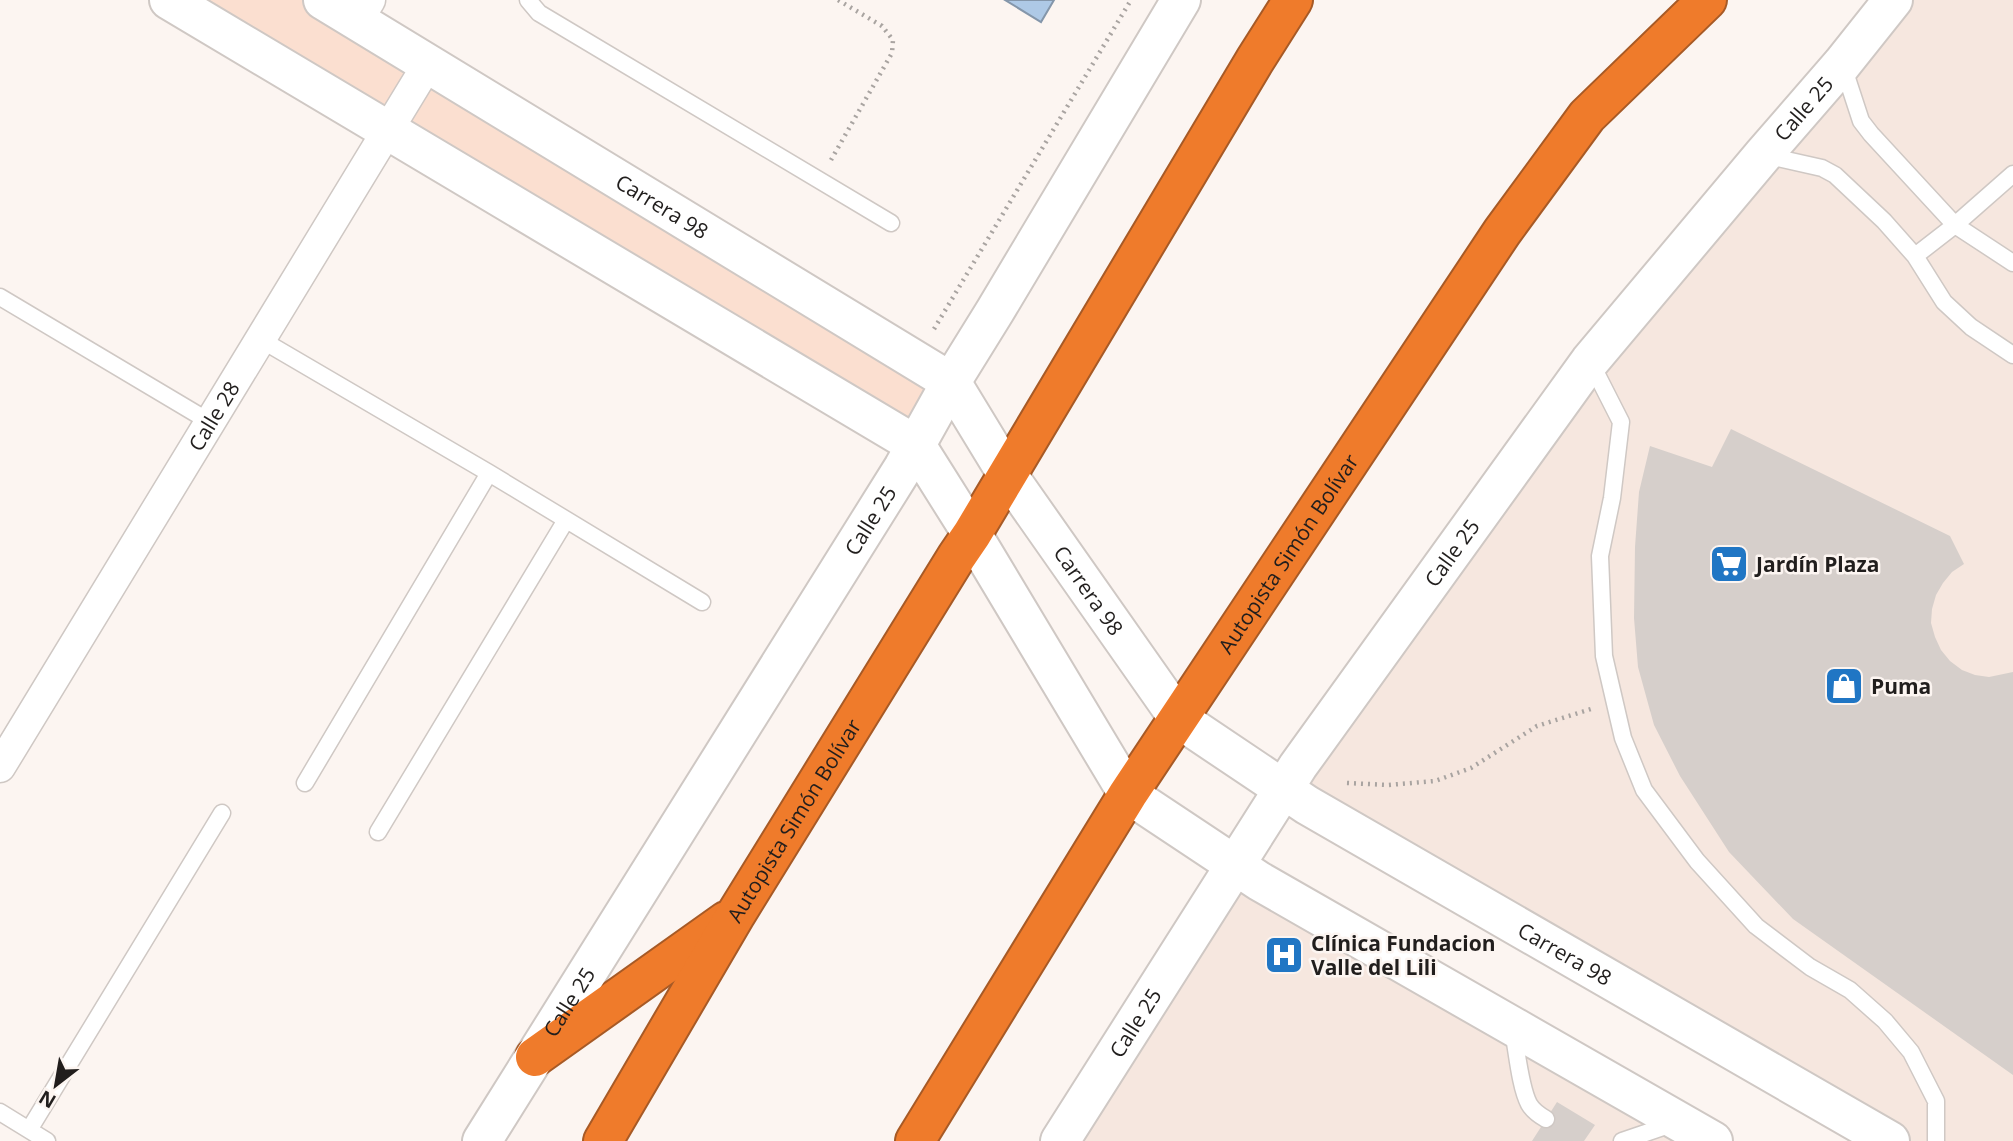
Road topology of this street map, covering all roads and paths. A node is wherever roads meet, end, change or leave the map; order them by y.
1 (169, 0) edge
2 (323, 0) edge
3 (528, 0) edge
4 (838, 0) edge
5 (1131, 0) edge
6 (1181, 0) edge
7 (1293, 0) edge
8 (1707, 0) edge
9 (1893, 0) edge
10 (364, 10) edge
11 (428, 64) junction
12 (1842, 64) junction
13 (388, 131) junction
14 (1763, 155) junction
15 (2013, 174) edge
16 (820, 180) junction
17 (891, 223) dead end
18 (1955, 225) junction
19 (1915, 256) junction
20 (2013, 262) edge
21 (0, 297) edge
22 (932, 332) dead end
23 (260, 339) junction
24 (2013, 355) edge
25 (1590, 361) junction
26 (951, 382) junction
27 (210, 422) junction
28 (916, 445) junction
29 (489, 473) junction
30 (1007, 474) junction
31 (566, 520) junction
32 (972, 534) junction
33 (702, 602) dead end
34 (1614, 704) junction
35 (1179, 719) junction
36 (0, 768) edge
37 (305, 782) dead end
38 (1335, 783) dead end
39 (1284, 790) junction
40 (1128, 794) junction
41 (222, 813) dead end
42 (378, 832) dead end
43 (1235, 867) junction
44 (736, 914) junction
45 (1512, 1025) junction
46 (535, 1056) junction
47 (0, 1112) edge
48 (1546, 1119) dead end
49 (1679, 1122) junction
50 (29, 1130) junction
51 (47, 1141) edge
52 (482, 1141) edge
53 (603, 1141) edge
54 (915, 1141) edge
55 (1060, 1141) edge
56 (1622, 1141) edge
57 (1713, 1141) edge
58 (1890, 1141) edge
59 (1936, 1141) edge

1 - 13 street
2 - 10 street, Carrera 98
3 - 16 lane
4 - 16 path
5 - 22 path
6 - 26 street, Calle 25
7 - 30 highway, Autopista Simón Bolívar
8 - 35 highway, Autopista Simón Bolívar
9 - 12 street, Calle 25
10 - 11 street, Carrera 98
11 - 13 street, Calle 28
11 - 26 street, Carrera 98
12 - 14 street, Calle 25
12 - 18 lane
13 - 23 street, Calle 28
13 - 28 street
14 - 19 lane
14 - 25 street, Calle 25
15 - 18 lane
16 - 17 lane
18 - 19 lane
18 - 20 lane
19 - 24 lane
21 - 27 lane
23 - 27 street, Calle 28
23 - 29 lane
25 - 34 lane
25 - 39 street, Calle 25
26 - 28 street, Calle 25
26 - 30 street, Carrera 98
27 - 36 street, Calle 28
28 - 32 street
28 - 46 street, Calle 25
29 - 31 lane
29 - 37 lane
30 - 32 highway, Autopista Simón Bolívar
30 - 35 street, Carrera 98
31 - 33 lane
31 - 42 lane
32 - 40 street
32 - 44 highway, Autopista Simón Bolívar
34 - 38 path
34 - 59 lane
35 - 39 street, Carrera 98
35 - 40 highway, Autopista Simón Bolívar
39 - 43 street, Calle 25
39 - 58 street, Carrera 98
40 - 43 street
40 - 54 highway, Autopista Simón Bolívar
41 - 50 lane
43 - 45 street
43 - 55 street, Calle 25
44 - 46 highway
44 - 53 highway, Autopista Simón Bolívar
45 - 48 lane
45 - 49 street
46 - 52 street, Calle 25
47 - 50 lane
49 - 56 lane
49 - 57 street
50 - 51 lane

